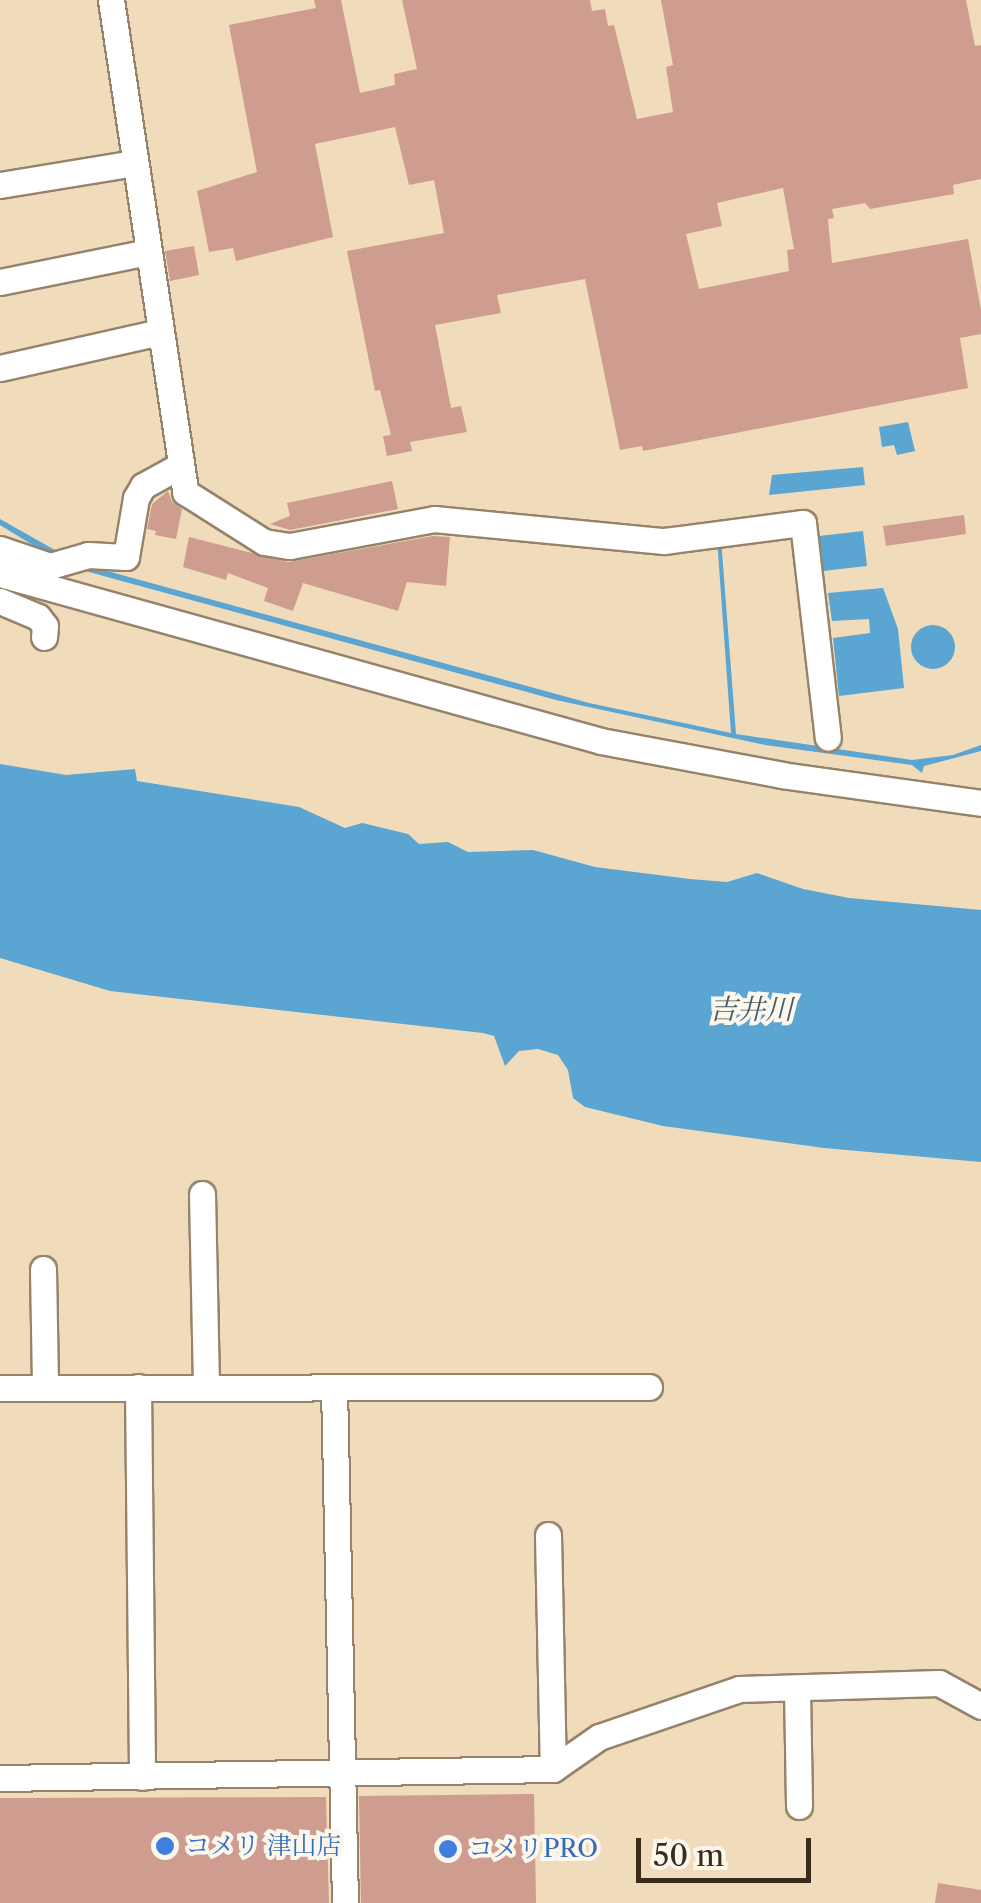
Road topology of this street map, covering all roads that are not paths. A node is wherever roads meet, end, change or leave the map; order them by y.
1 (111, 0) edge
2 (135, 163) junction
3 (0, 185) edge
4 (148, 252) junction
5 (0, 282) edge
6 (160, 332) junction
7 (0, 368) edge
8 (181, 465) junction
9 (0, 549) edge
10 (0, 574) edge
11 (0, 601) edge
12 (44, 636) dead end
13 (828, 738) dead end
14 (981, 803) edge
15 (202, 1194) dead end
16 (43, 1268) dead end
17 (649, 1386) dead end
18 (138, 1387) junction
19 (206, 1387) junction
20 (334, 1387) junction
21 (0, 1388) edge
22 (45, 1388) junction
23 (548, 1536) dead end
24 (797, 1689) junction
25 (981, 1706) edge
26 (554, 1770) junction
27 (343, 1775) junction
28 (142, 1777) junction
29 (0, 1778) edge
30 (799, 1806) dead end
31 (344, 1903) edge

1 - 2 street
2 - 3 street
2 - 4 street
4 - 5 street
4 - 6 street
6 - 7 street
6 - 8 street
8 - 9 street
8 - 13 street
10 - 14 street
11 - 12 street
15 - 19 street
16 - 22 street
17 - 20 street
18 - 19 street
18 - 22 street
18 - 28 street
19 - 20 street
20 - 27 street
21 - 22 street
23 - 26 street
24 - 25 street
24 - 26 street
24 - 30 street
26 - 27 street
27 - 28 street
27 - 31 street
28 - 29 street

